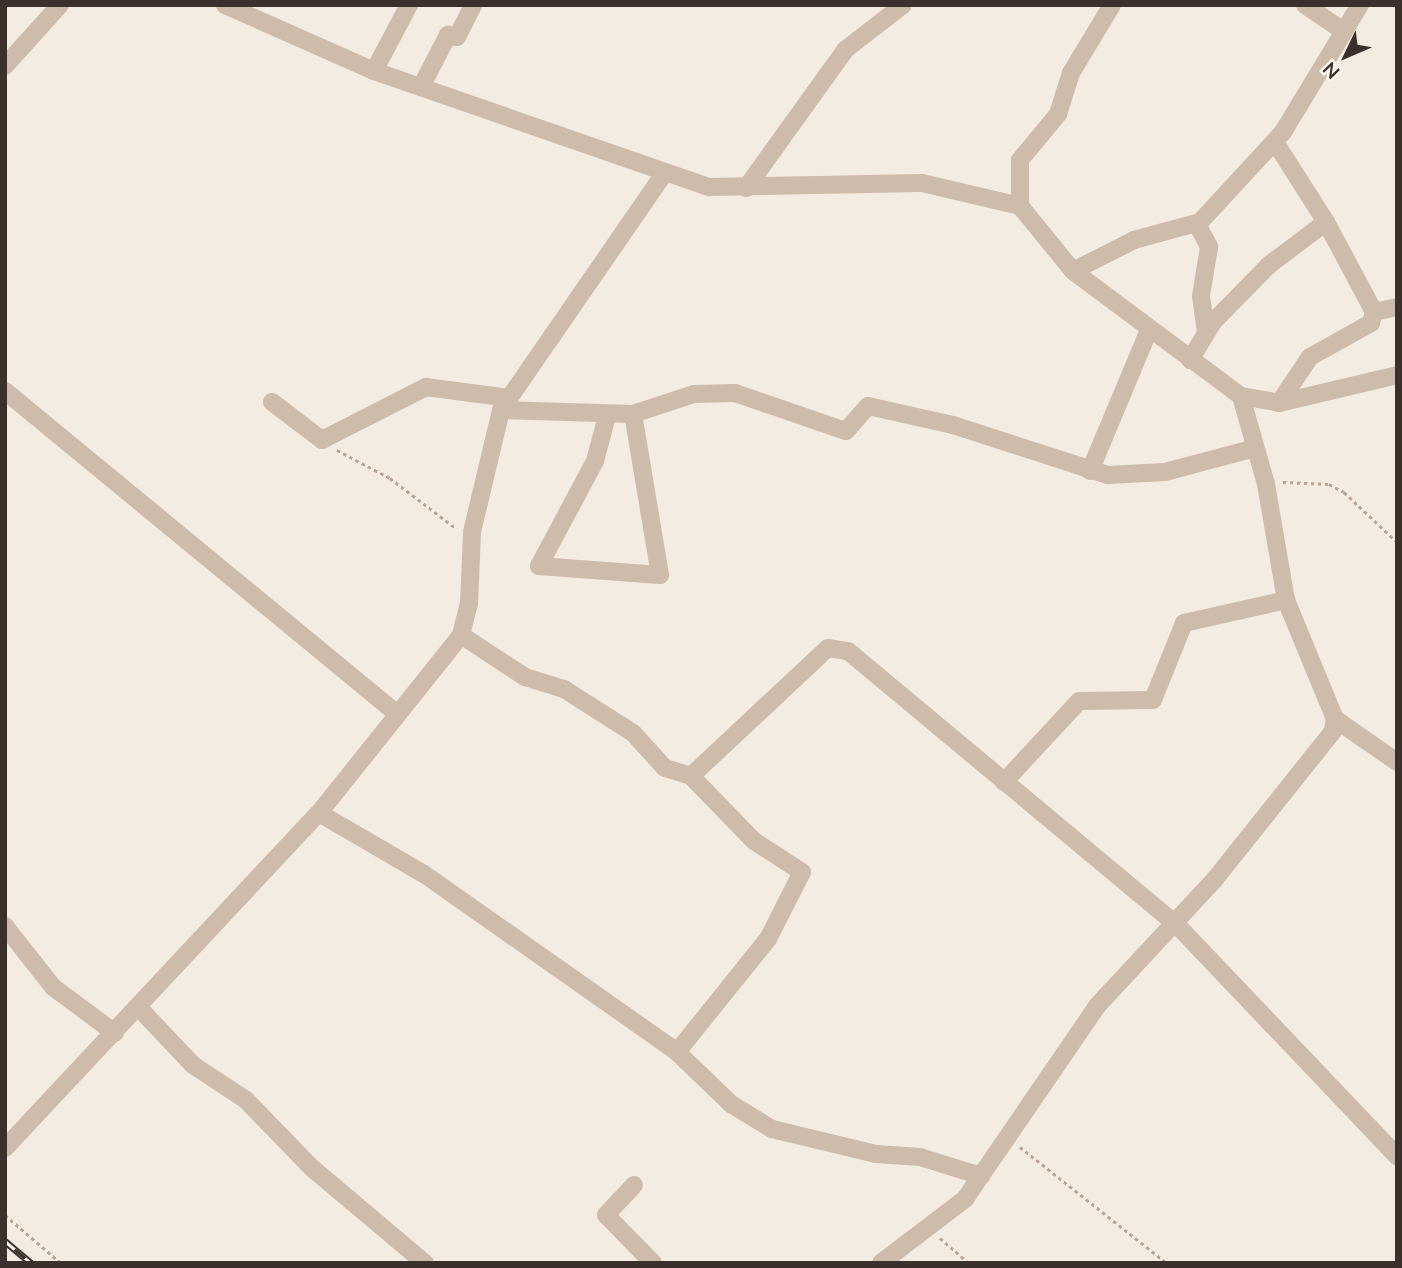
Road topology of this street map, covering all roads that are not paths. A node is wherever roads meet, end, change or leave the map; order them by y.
1 (60, 5) edge
2 (225, 5) edge
3 (409, 5) edge
4 (473, 5) edge
5 (1112, 5) edge
6 (1305, 5) edge
7 (1360, 5) edge
8 (893, 7) edge
9 (1342, 30) junction
10 (5, 65) edge
11 (374, 71) junction
12 (421, 87) junction
13 (1275, 142) junction
14 (663, 175) junction
15 (746, 188) junction
16 (1020, 206) junction
17 (1326, 222) junction
18 (1197, 224) junction
19 (1073, 271) junction
20 (1397, 307) edge
21 (1374, 312) junction
22 (1149, 330) junction
23 (1206, 331) junction
24 (1190, 360) junction
25 (1397, 375) edge
26 (5, 391) edge
27 (1241, 396) junction
28 (272, 402) dead end
29 (1279, 403) junction
30 (505, 404) junction
31 (633, 414) junction
32 (607, 416) junction
33 (1255, 448) junction
34 (1090, 471) junction
35 (1286, 600) junction
36 (461, 635) junction
37 (396, 712) junction
38 (1335, 719) junction
39 (1397, 762) edge
40 (691, 776) junction
41 (1004, 782) junction
42 (318, 813) junction
43 (1174, 923) junction
44 (5, 926) edge
45 (138, 1007) junction
46 (115, 1033) junction
47 (677, 1052) junction
48 (1393, 1145) edge
49 (5, 1148) edge
50 (981, 1176) junction
51 (634, 1185) dead end
52 (633, 1256) edge
53 (425, 1263) edge
54 (653, 1263) edge
55 (881, 1263) edge

1 - 10 street
2 - 11 street
3 - 11 street
4 - 12 street
5 - 16 street
6 - 9 street
7 - 9 street
8 - 15 street
9 - 13 street
11 - 12 street
12 - 14 street
13 - 17 street
13 - 18 street
14 - 15 street
14 - 30 street
15 - 16 street
16 - 19 street
17 - 21 street
17 - 23 street
18 - 19 street
18 - 23 street
19 - 22 street
20 - 21 street
21 - 29 street
22 - 24 street
22 - 34 street
23 - 24 street
24 - 27 street
25 - 29 street
26 - 37 street
27 - 29 street
27 - 33 street
28 - 30 street
30 - 32 street
30 - 36 street
31 - 32 street
31 - 32 street
31 - 34 street
33 - 34 street
33 - 35 street
35 - 38 street
35 - 41 street
36 - 37 street
36 - 40 street
37 - 42 street
38 - 39 street
38 - 43 street
40 - 41 street
40 - 47 street
41 - 43 street
42 - 45 street
42 - 47 street
43 - 48 street
43 - 50 street
44 - 46 street
45 - 46 street
45 - 53 street
46 - 49 street
47 - 50 street
50 - 55 street
51 - 52 street
52 - 54 street

